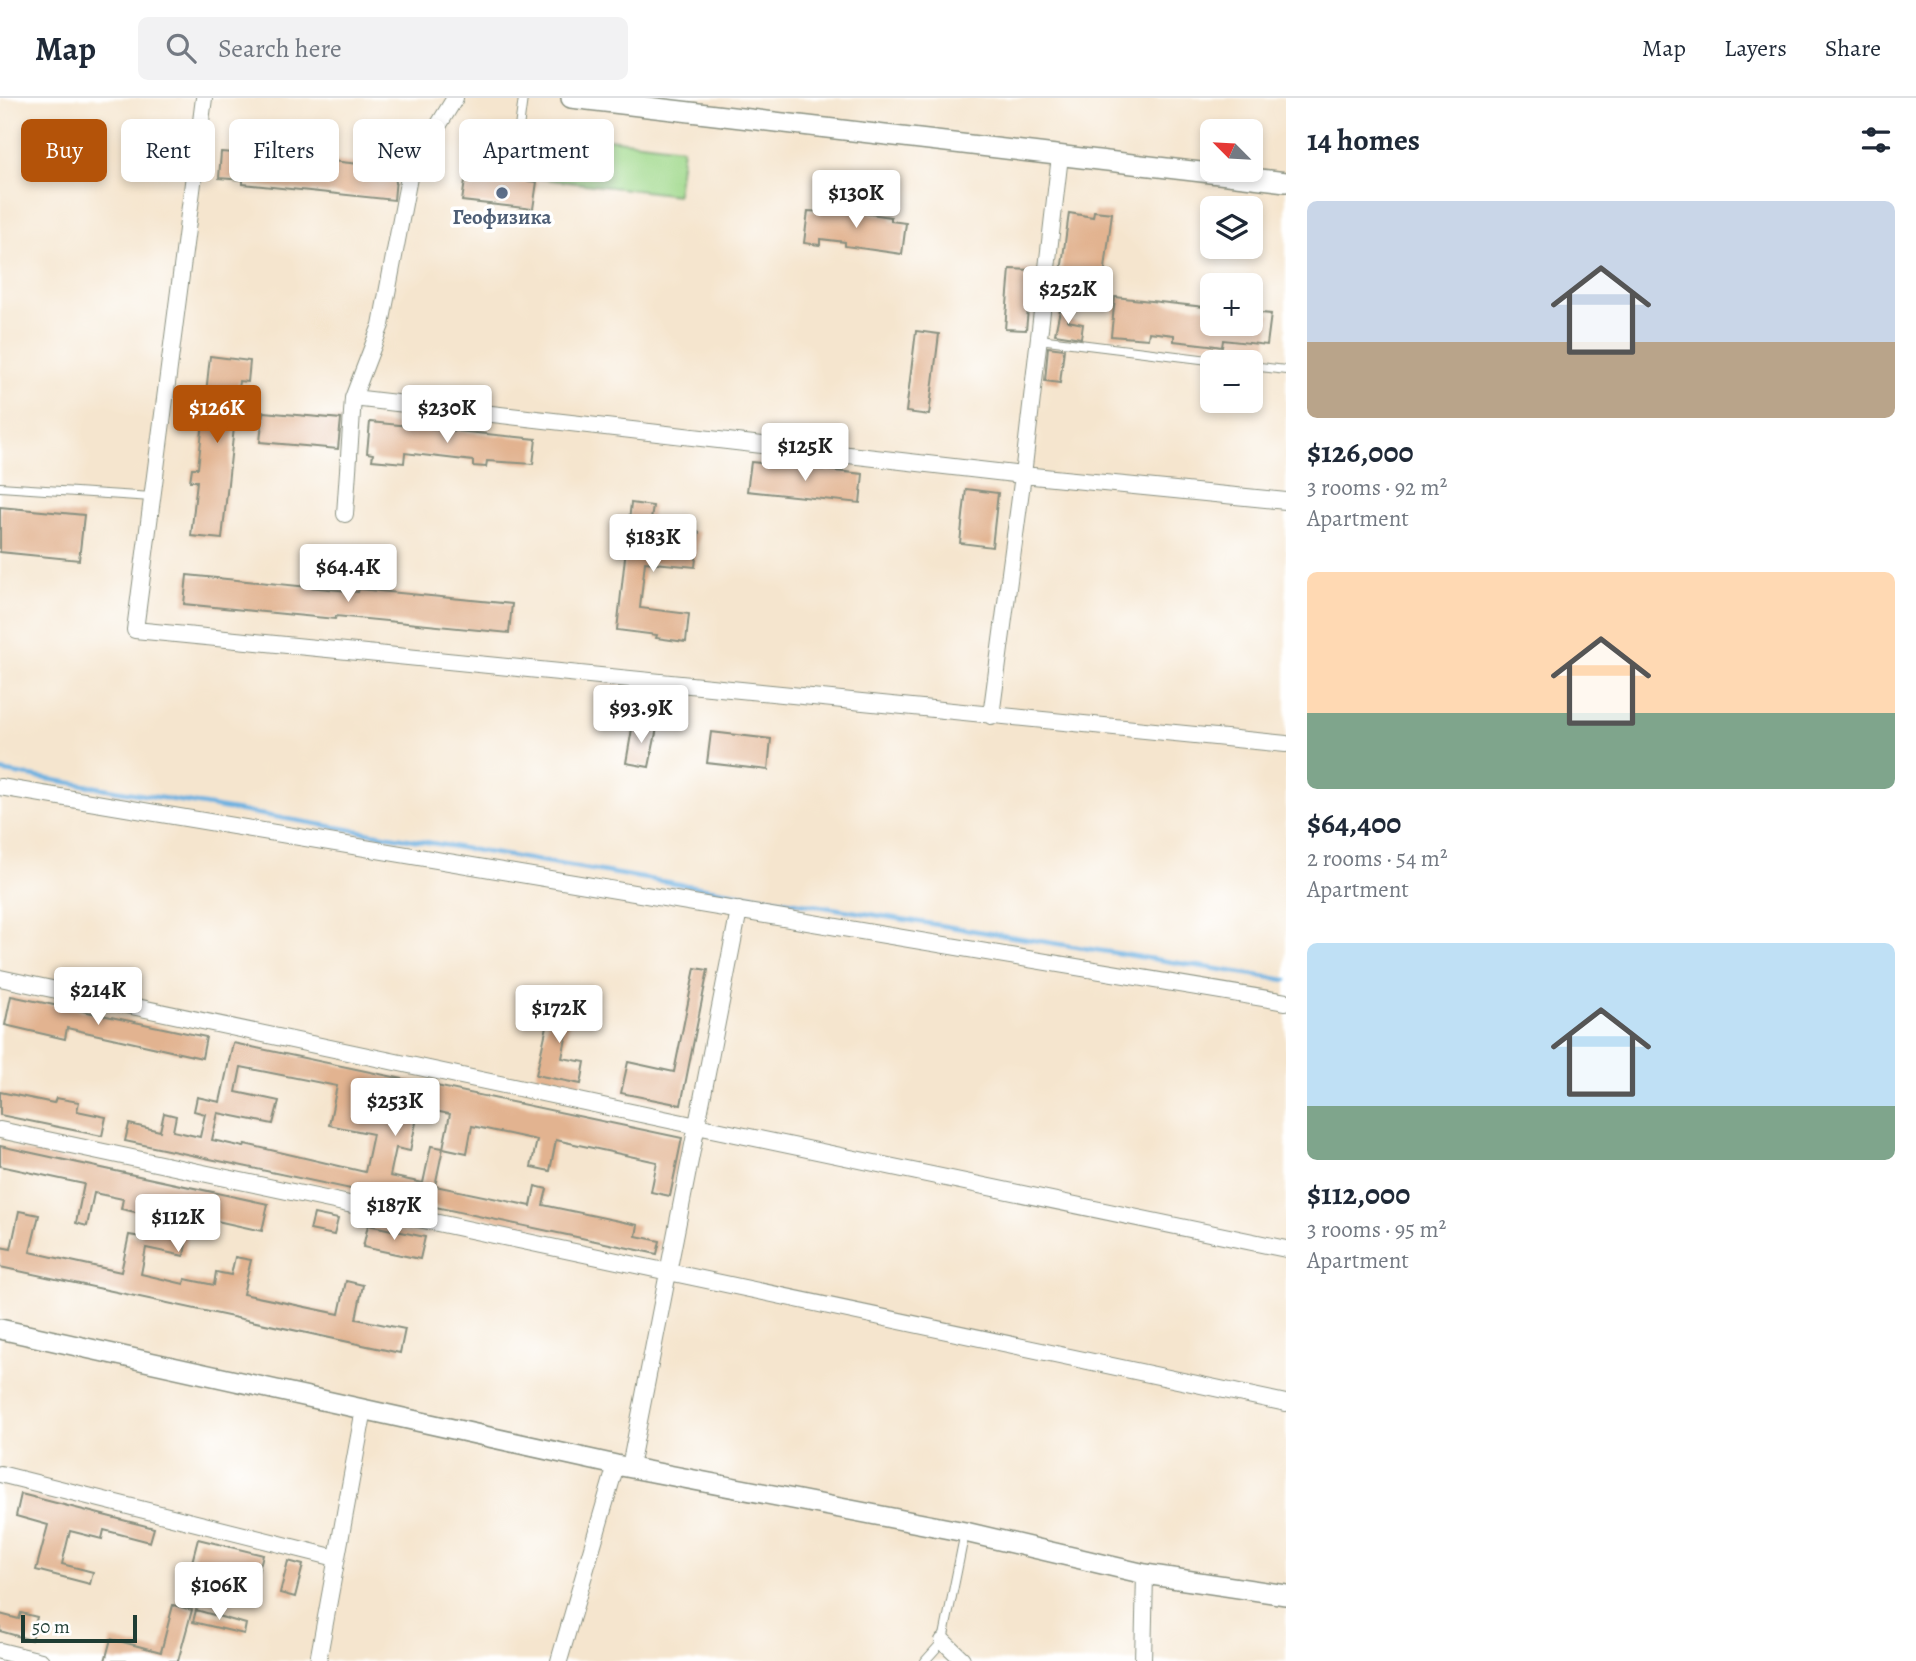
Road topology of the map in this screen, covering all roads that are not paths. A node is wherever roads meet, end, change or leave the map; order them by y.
1 (204, 98) edge
2 (455, 98) edge
3 (523, 98) edge
4 (571, 98) edge
5 (684, 105) edge
6 (520, 119) edge
7 (1060, 156) junction
8 (1286, 182) edge
9 (1039, 339) junction
10 (1200, 359) edge
11 (1263, 367) edge
12 (1286, 370) edge
13 (353, 398) junction
14 (1023, 475) junction
15 (0, 487) edge
16 (152, 497) junction
17 (1286, 501) edge
18 (345, 514) dead end
19 (991, 716) junction
20 (1286, 744) edge
21 (0, 787) edge
22 (739, 910) junction
23 (0, 978) edge
24 (1286, 1002) edge
25 (697, 1126) junction
26 (0, 1130) edge
27 (1286, 1249) edge
28 (668, 1272) junction
29 (0, 1329) edge
30 (1286, 1403) edge
31 (364, 1409) junction
32 (623, 1466) junction
33 (0, 1474) edge
34 (965, 1532) junction
35 (336, 1558) junction
36 (1146, 1574) junction
37 (1286, 1595) edge
38 (943, 1641) junction
39 (0, 1651) edge
40 (41, 1661) edge
41 (318, 1661) edge
42 (559, 1661) edge
43 (925, 1661) edge
44 (962, 1661) edge
45 (1143, 1661) edge

1 - 16 street
2 - 13 street
3 - 6 lane
4 - 5 street
5 - 7 street
7 - 8 street
7 - 9 street
9 - 10 lane
9 - 14 street
11 - 12 lane
13 - 14 street
13 - 18 street
14 - 17 street
14 - 19 street
15 - 16 lane
16 - 19 street
19 - 20 street
21 - 22 street
22 - 24 street
22 - 25 street
23 - 25 street
25 - 27 street
25 - 28 street
26 - 28 street
28 - 30 street
28 - 32 street
29 - 31 street
31 - 32 street
31 - 35 street
32 - 34 street
32 - 42 street
33 - 35 street
34 - 36 street
34 - 38 lane
35 - 41 street
36 - 37 street
36 - 45 street
38 - 43 lane
38 - 44 street
39 - 40 street

